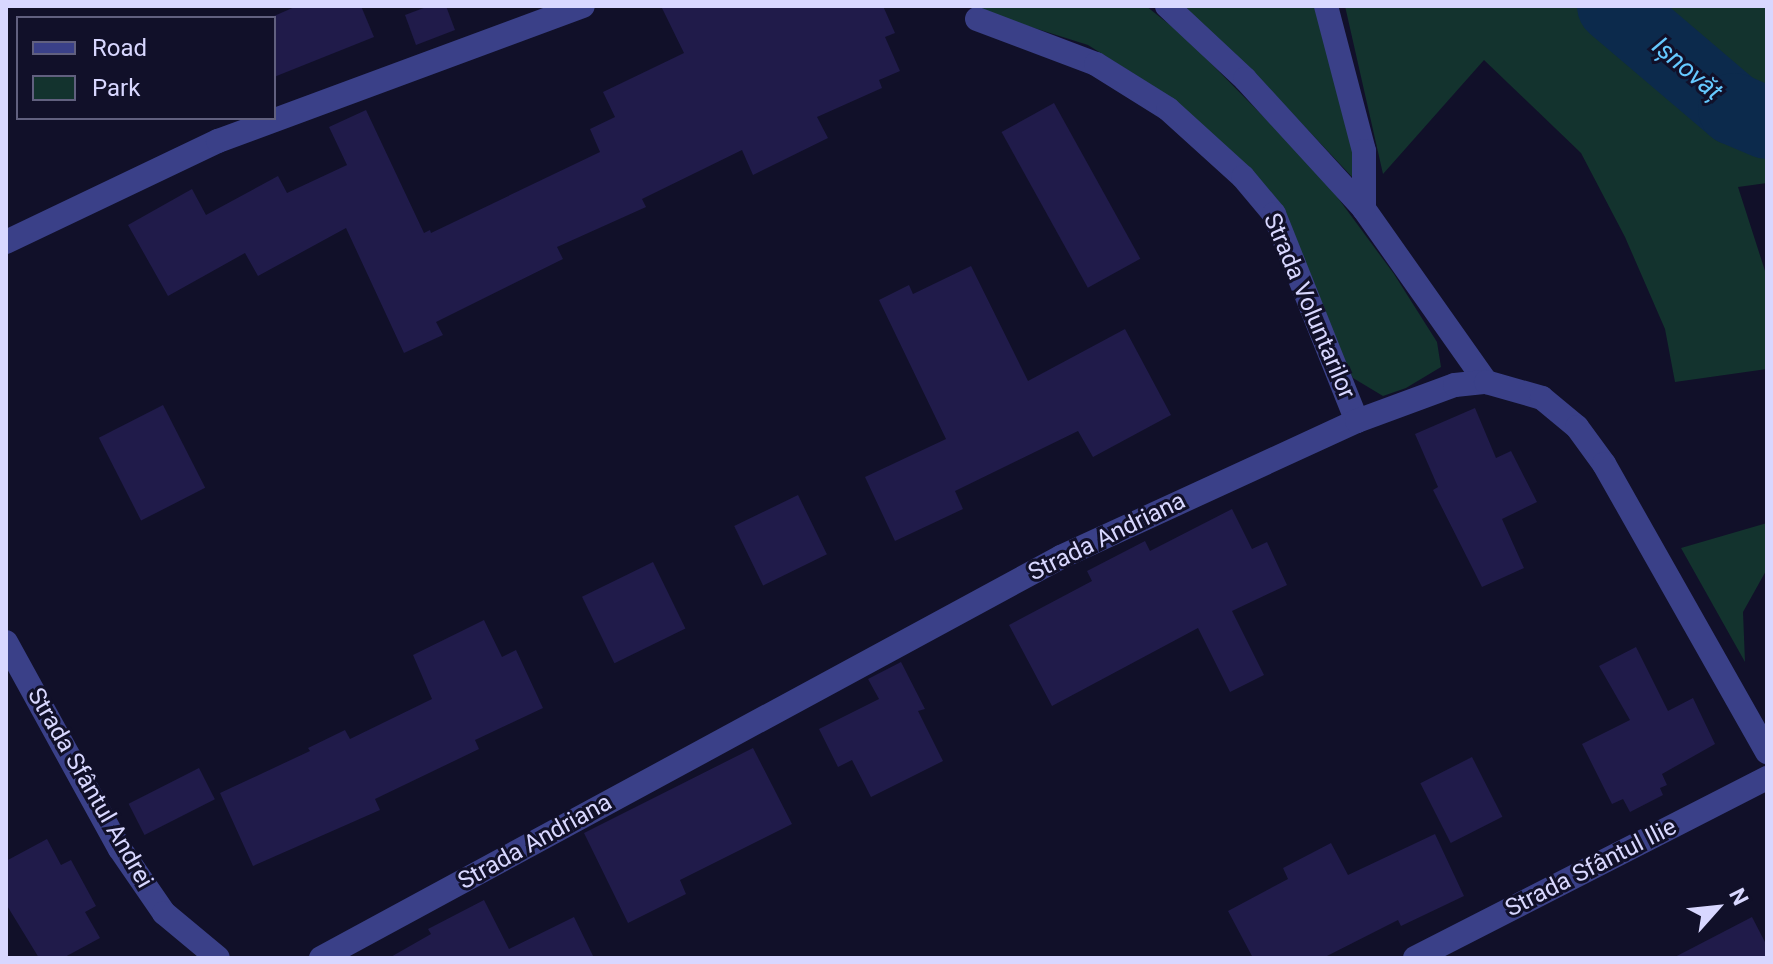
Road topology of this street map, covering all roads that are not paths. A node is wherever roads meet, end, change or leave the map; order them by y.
1 (583, 6) edge
2 (1167, 6) edge
3 (1326, 6) edge
4 (977, 19) dead end
5 (275, 120) edge
6 (276, 120) edge
7 (1364, 209) junction
8 (6, 242) edge
9 (1486, 382) junction
10 (1357, 421) junction
11 (6, 642) edge
12 (1767, 752) edge
13 (1767, 778) edge
14 (218, 958) edge
15 (321, 958) edge
16 (1415, 958) edge

1 - 6 street
2 - 7 street
3 - 7 street
4 - 10 street, Strada Voluntarilor
5 - 8 street
7 - 9 street
9 - 10 street, Strada Andriana
9 - 12 street, Strada Andriana
10 - 15 street, Strada Andriana
11 - 14 street, Strada Sfântul Andrei
13 - 16 street, Strada Sfântul Ilie

